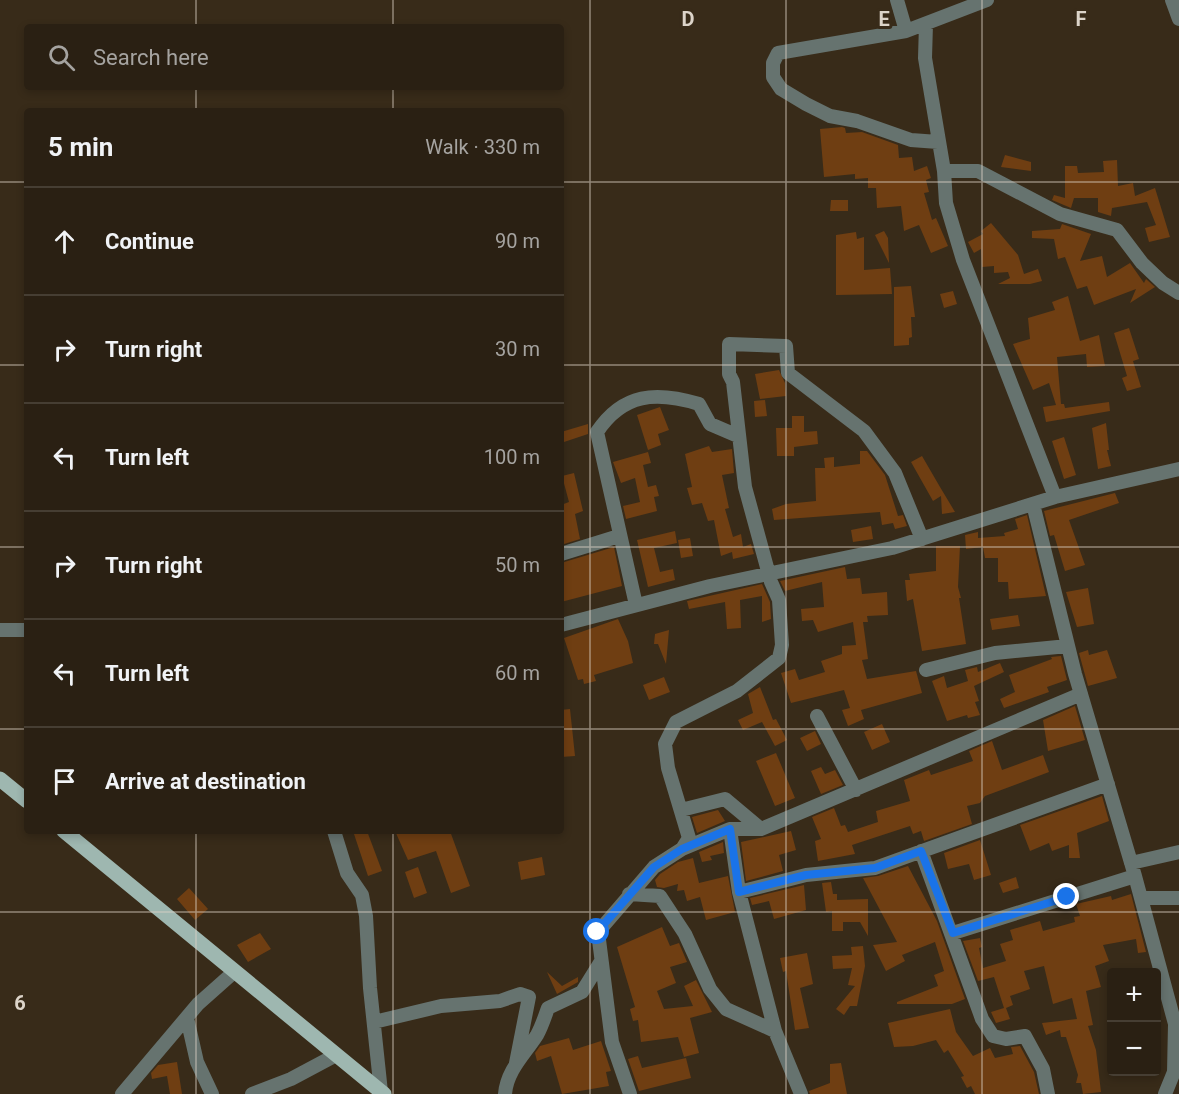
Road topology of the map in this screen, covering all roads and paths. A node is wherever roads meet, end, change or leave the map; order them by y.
1 (897, 0) edge
2 (987, 0) edge
3 (1172, 0) edge
4 (1179, 19) edge
5 (926, 24) junction
6 (906, 31) junction
7 (938, 142) junction
8 (944, 171) junction
9 (1179, 293) edge
10 (738, 436) junction
11 (1179, 469) edge
12 (1055, 497) junction
13 (1033, 504) junction
14 (618, 536) junction
15 (922, 539) junction
16 (564, 553) edge
17 (770, 573) junction
18 (636, 605) junction
19 (564, 624) edge
20 (0, 630) edge
21 (24, 630) edge
22 (1068, 646) junction
23 (926, 670) dead end
24 (1081, 694) junction
25 (817, 716) dead end
26 (0, 779) edge
27 (1108, 784) junction
28 (856, 789) junction
29 (24, 799) edge
30 (681, 810) junction
31 (761, 828) junction
32 (730, 829) junction
33 (68, 834) edge
34 (335, 834) edge
35 (682, 849) junction
36 (921, 851) junction
37 (1179, 852) edge
38 (1133, 869) junction
39 (739, 892) junction
40 (629, 894) junction
41 (1141, 898) junction
42 (1179, 898) edge
43 (953, 933) junction
44 (600, 963) junction
45 (234, 972) junction
46 (187, 1018) junction
47 (374, 1022) junction
48 (775, 1031) junction
49 (1178, 1042) edge
50 (336, 1055) junction
51 (516, 1063) junction
52 (383, 1093) edge
53 (122, 1094) edge
54 (212, 1094) edge
55 (252, 1094) edge
56 (505, 1094) edge
57 (630, 1094) edge
58 (801, 1094) edge
59 (1048, 1094) edge
60 (1165, 1094) edge

1 - 6 street
2 - 5 street
3 - 4 street
5 - 6 street
5 - 7 street
6 - 7 street
7 - 8 street
8 - 9 street
8 - 12 street
10 - 14 street
10 - 15 street
10 - 17 street
11 - 12 street
12 - 13 street
13 - 15 street
13 - 22 street
14 - 16 street
14 - 18 street
15 - 17 street
17 - 18 street
17 - 30 street
18 - 19 street
20 - 21 street
22 - 23 street
22 - 24 street
24 - 27 street
24 - 28 street
25 - 28 street
26 - 29 main road
27 - 36 street
27 - 38 street
28 - 31 street
30 - 31 street
30 - 35 street
31 - 32 street
32 - 35 street
32 - 39 street
33 - 45 main road
34 - 47 street
35 - 40 street
36 - 39 street
36 - 43 street
37 - 38 street
38 - 41 street
38 - 43 street
39 - 48 street
40 - 44 street
40 - 48 street
41 - 42 street
41 - 49 street
43 - 59 street
44 - 51 street
44 - 57 street
45 - 46 street
45 - 50 main road
46 - 53 street
46 - 54 street
47 - 51 street
47 - 52 street
48 - 58 street
49 - 60 street
50 - 52 main road
50 - 55 street
51 - 56 street

